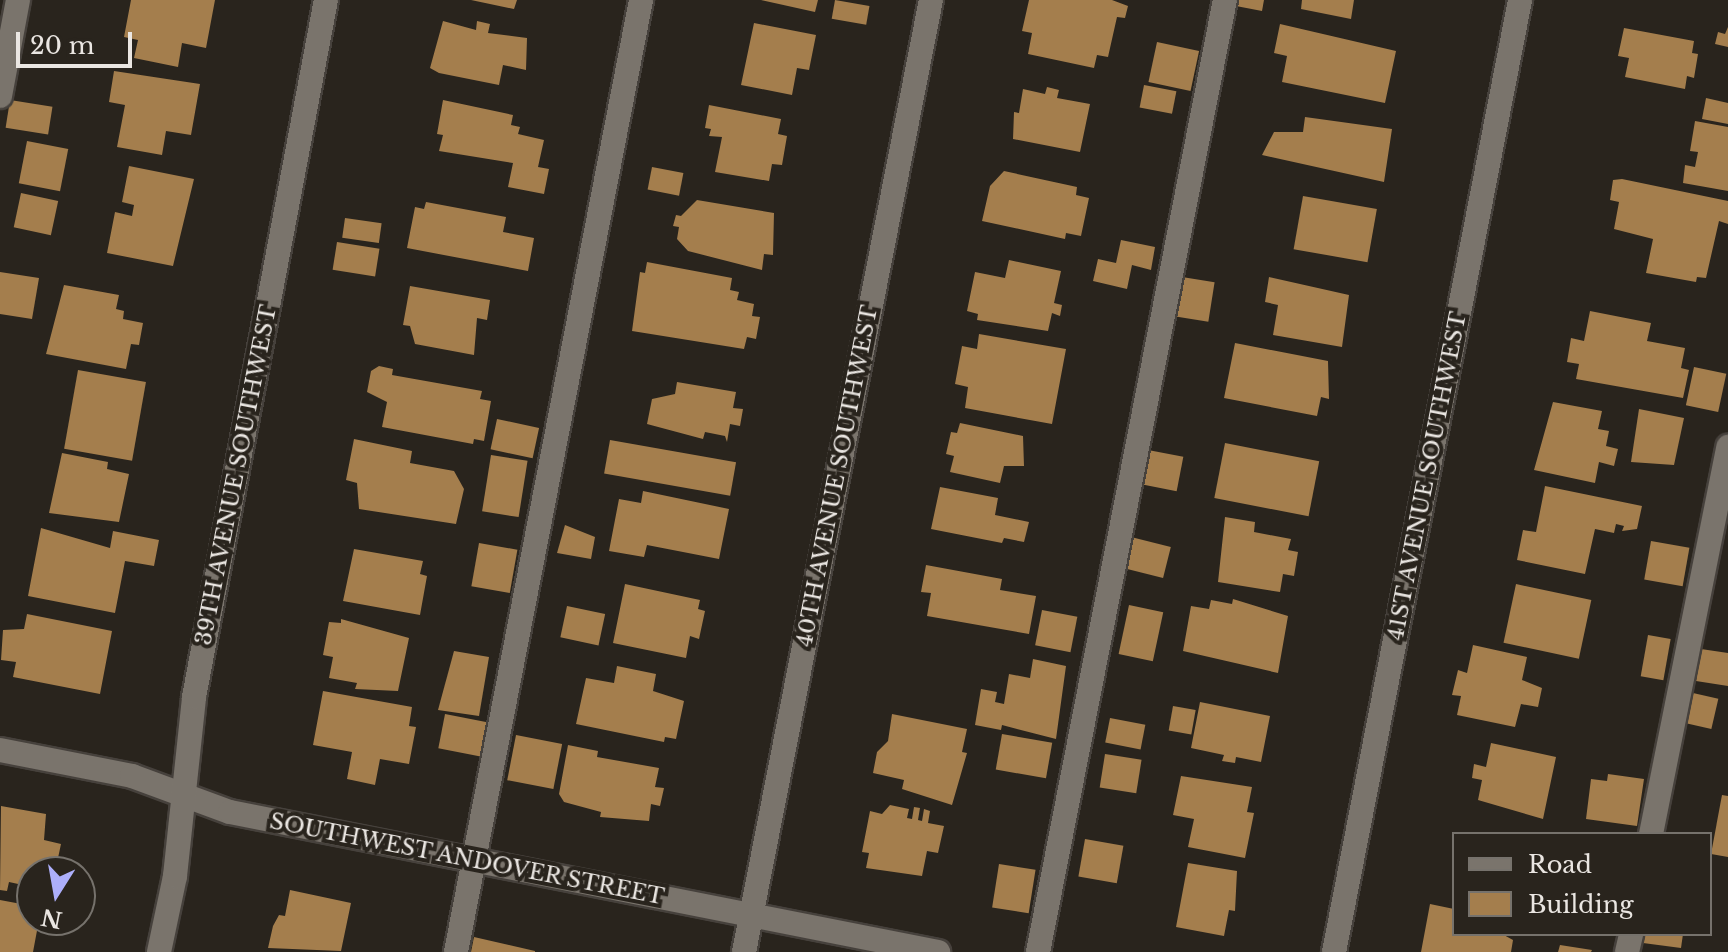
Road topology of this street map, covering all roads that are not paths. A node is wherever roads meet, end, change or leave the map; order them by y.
1 (18, 0) edge
2 (326, 0) edge
3 (641, 0) edge
4 (931, 0) edge
5 (1225, 0) edge
6 (1520, 0) edge
7 (0, 96) edge
8 (1728, 447) edge
9 (0, 750) edge
10 (183, 794) junction
11 (1651, 832) edge
12 (474, 861) junction
13 (751, 915) junction
14 (159, 952) edge
15 (456, 952) edge
16 (744, 952) edge
17 (938, 952) edge
18 (1038, 952) edge
19 (1334, 952) edge

1 - 7 street
2 - 10 street, 39TH AVENUE SOUTHWEST
3 - 12 street
4 - 13 street, 40TH AVENUE SOUTHWEST
5 - 18 street
6 - 19 street, 41ST AVENUE SOUTHWEST
8 - 11 street
9 - 10 street, SOUTHWEST ANDOVER STREET
10 - 12 street, SOUTHWEST ANDOVER STREET
10 - 14 street, 39TH AVENUE SOUTHWEST
12 - 13 street, SOUTHWEST ANDOVER STREET
12 - 15 street
13 - 16 street, 40TH AVENUE SOUTHWEST
13 - 17 street, SOUTHWEST ANDOVER STREET

